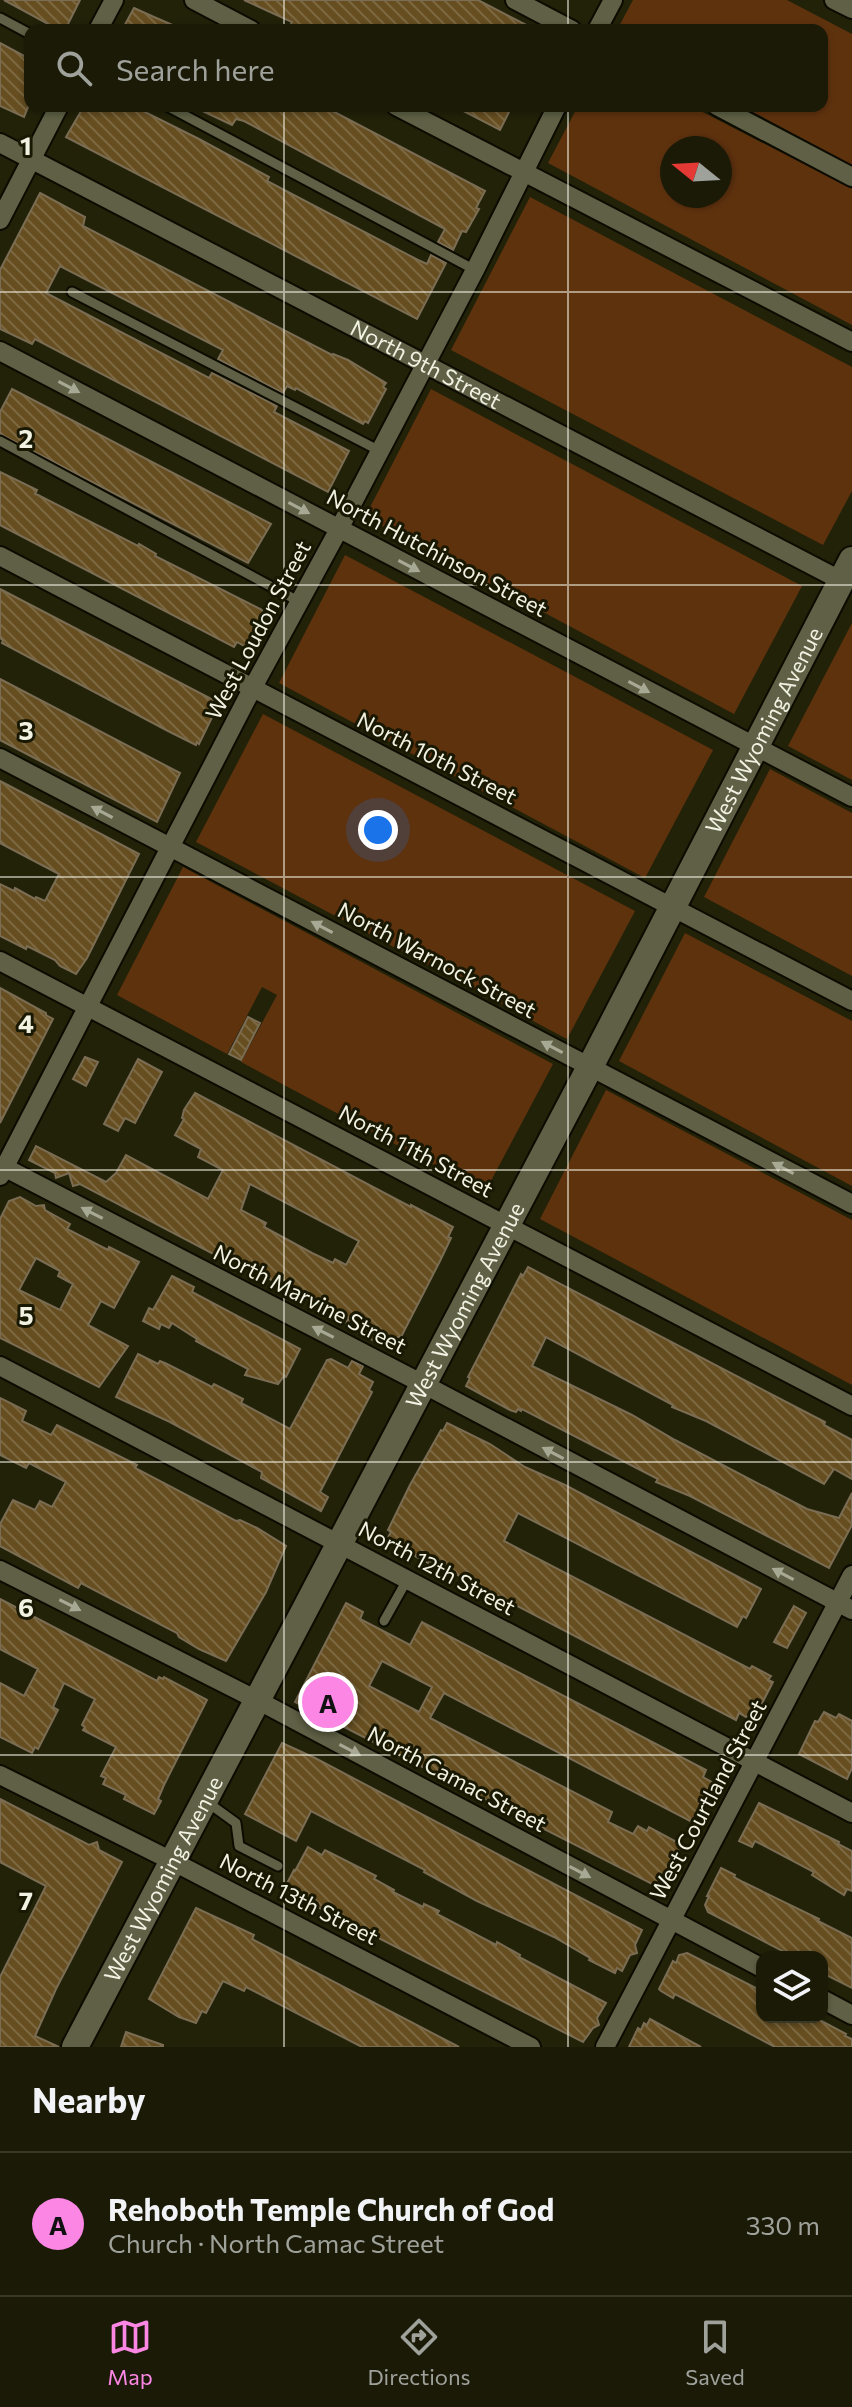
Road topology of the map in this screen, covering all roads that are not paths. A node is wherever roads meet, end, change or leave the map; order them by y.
1 (114, 0) edge
2 (515, 0) edge
3 (613, 0) edge
4 (834, 0) edge
5 (202, 2) edge
6 (852, 9) edge
7 (0, 18) edge
8 (101, 24) edge
9 (240, 24) edge
10 (561, 24) edge
11 (600, 24) edge
12 (24, 31) edge
13 (56, 112) edge
14 (178, 112) edge
15 (408, 112) edge
16 (554, 112) edge
17 (728, 112) edge
18 (0, 143) edge
19 (32, 159) junction
20 (523, 172) junction
21 (852, 177) edge
22 (0, 220) edge
23 (475, 270) junction
24 (72, 292) dead end
25 (852, 342) edge
26 (0, 351) edge
27 (424, 365) junction
28 (0, 441) edge
29 (380, 451) junction
30 (339, 529) junction
31 (0, 556) edge
32 (849, 576) edge
33 (300, 602) junction
34 (252, 689) junction
35 (754, 748) junction
36 (0, 758) edge
37 (852, 797) edge
38 (171, 848) junction
39 (672, 906) junction
40 (0, 961) edge
41 (852, 1001) edge
42 (88, 1007) junction
43 (590, 1067) junction
44 (1, 1170) edge
45 (852, 1204) edge
46 (506, 1226) junction
47 (0, 1366) edge
48 (423, 1384) junction
49 (852, 1406) edge
50 (339, 1544) junction
51 (0, 1570) edge
52 (852, 1575) edge
53 (407, 1580) junction
54 (845, 1607) edge
55 (384, 1621) dead end
56 (257, 1700) junction
57 (754, 1763) junction
58 (0, 1775) edge
59 (204, 1800) junction
60 (852, 1813) edge
61 (172, 1861) junction
62 (278, 1866) dead end
63 (671, 1921) junction
64 (756, 1965) edge
65 (828, 2002) edge
66 (852, 2015) edge
67 (75, 2047) edge
68 (531, 2047) edge
69 (605, 2047) edge

1 - 8 street
2 - 10 street
3 - 11 street
4 - 6 street
5 - 9 street
7 - 12 lane
13 - 19 street
14 - 23 lane
15 - 20 street
16 - 20 street, West Loudon Street
17 - 21 street
18 - 19 street, North 9th Street
19 - 22 street
19 - 27 street, North 9th Street
20 - 23 street, West Loudon Street
20 - 25 street
23 - 27 street, West Loudon Street
24 - 29 lane
26 -> 30 street, North Hutchinson Street
27 - 29 street, West Loudon Street
27 - 32 street, North 9th Street
28 - 33 lane
29 - 30 street, West Loudon Street
30 - 33 street, West Loudon Street
30 -> 35 street, North Hutchinson Street
31 - 34 street, North 10th Street
32 - 35 street, West Wyoming Avenue
33 - 34 street, West Loudon Street
34 - 38 street, West Loudon Street
34 - 39 street, North 10th Street
35 - 37 street, North Hutchinson Street
35 - 39 street, West Wyoming Avenue
38 -> 36 street, North Warnock Street
38 - 42 street, West Loudon Street
43 -> 38 street, North Warnock Street
39 - 41 street, North 10th Street
39 - 43 street, West Wyoming Avenue
40 - 42 street, North 11th Street
42 - 44 street, West Loudon Street
42 - 46 street, North 11th Street
45 -> 43 street, North Warnock Street
43 - 46 street, West Wyoming Avenue
48 -> 44 street, North Marvine Street
46 - 48 street, West Wyoming Avenue
46 - 49 street, North 11th Street
47 - 50 street, North 12th Street
48 - 50 street, West Wyoming Avenue
54 -> 48 street, North Marvine Street
50 - 53 street, North 12th Street
50 - 56 street, West Wyoming Avenue
51 -> 56 street, North Camac Street
52 - 54 street, West Courtland Street
53 - 55 lane
53 - 57 street, North 12th Street
54 - 57 street, West Courtland Street
56 - 59 street, West Wyoming Avenue
56 -> 63 street, North Camac Street
57 - 60 street, North 12th Street
57 - 63 street, West Courtland Street
58 - 61 street, North 13th Street
59 - 61 street, West Wyoming Avenue
59 - 62 lane
61 - 67 street, West Wyoming Avenue
61 - 68 street, North 13th Street
63 - 64 street, North Camac Street
63 - 69 street, West Courtland Street
65 - 66 street

